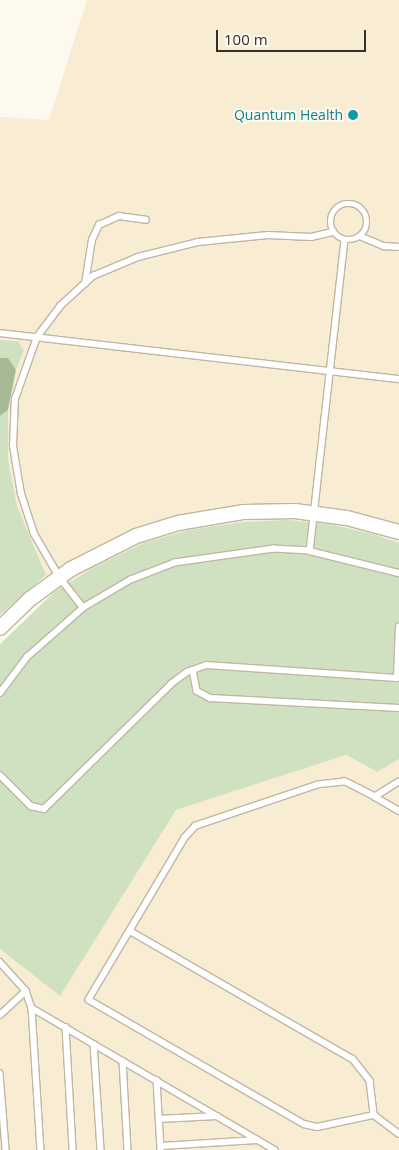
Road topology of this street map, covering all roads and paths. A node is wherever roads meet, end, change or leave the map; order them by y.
1 (146, 220) dead end
2 (333, 232) junction
3 (360, 236) junction
4 (345, 240) junction
5 (399, 248) edge
6 (85, 284) junction
7 (0, 333) edge
8 (37, 337) junction
9 (330, 371) junction
10 (399, 379) edge
11 (314, 513) junction
12 (399, 532) edge
13 (310, 551) junction
14 (399, 573) edge
15 (58, 577) junction
16 (82, 608) junction
17 (399, 627) edge
18 (0, 628) edge
19 (193, 670) junction
20 (398, 678) edge
21 (0, 694) edge
22 (399, 708) edge
23 (0, 775) edge
24 (399, 782) edge
25 (375, 797) junction
26 (399, 811) edge
27 (130, 931) junction
28 (0, 962) edge
29 (26, 991) junction
30 (32, 1008) junction
31 (0, 1015) edge
32 (66, 1027) junction
33 (94, 1044) junction
34 (123, 1061) junction
35 (0, 1073) edge
36 (157, 1080) junction
37 (374, 1115) junction
38 (217, 1116) junction
39 (159, 1119) junction
40 (399, 1134) edge
41 (257, 1140) junction
42 (161, 1148) edge
43 (6, 1150) edge
44 (41, 1150) edge
45 (73, 1150) edge
46 (101, 1150) edge
47 (128, 1150) edge
48 (274, 1150) edge

1 - 6 lane
2 - 3 lane
2 - 4 lane
2 - 6 lane
3 - 4 lane
3 - 5 lane
4 - 9 lane
6 - 8 lane
7 - 8 lane
8 - 9 lane
8 - 15 lane
9 - 10 lane
9 - 11 lane
11 - 12 street
11 - 13 lane
11 - 15 street
13 - 14 lane
13 - 16 lane
15 - 16 lane
15 - 18 street
16 - 21 lane
17 - 20 lane
19 - 20 lane
19 - 22 lane
19 - 23 lane
24 - 25 lane
25 - 26 lane
25 - 27 lane
27 - 37 lane
27 - 37 lane
28 - 29 lane
29 - 30 lane
29 - 31 lane
30 - 32 lane
30 - 44 lane
32 - 33 lane
32 - 45 lane
33 - 34 lane
33 - 46 lane
34 - 36 lane
34 - 47 lane
35 - 43 lane
36 - 38 lane
36 - 39 lane
37 - 40 lane
38 - 39 lane
38 - 41 lane
39 - 42 lane
41 - 42 lane
41 - 48 lane

